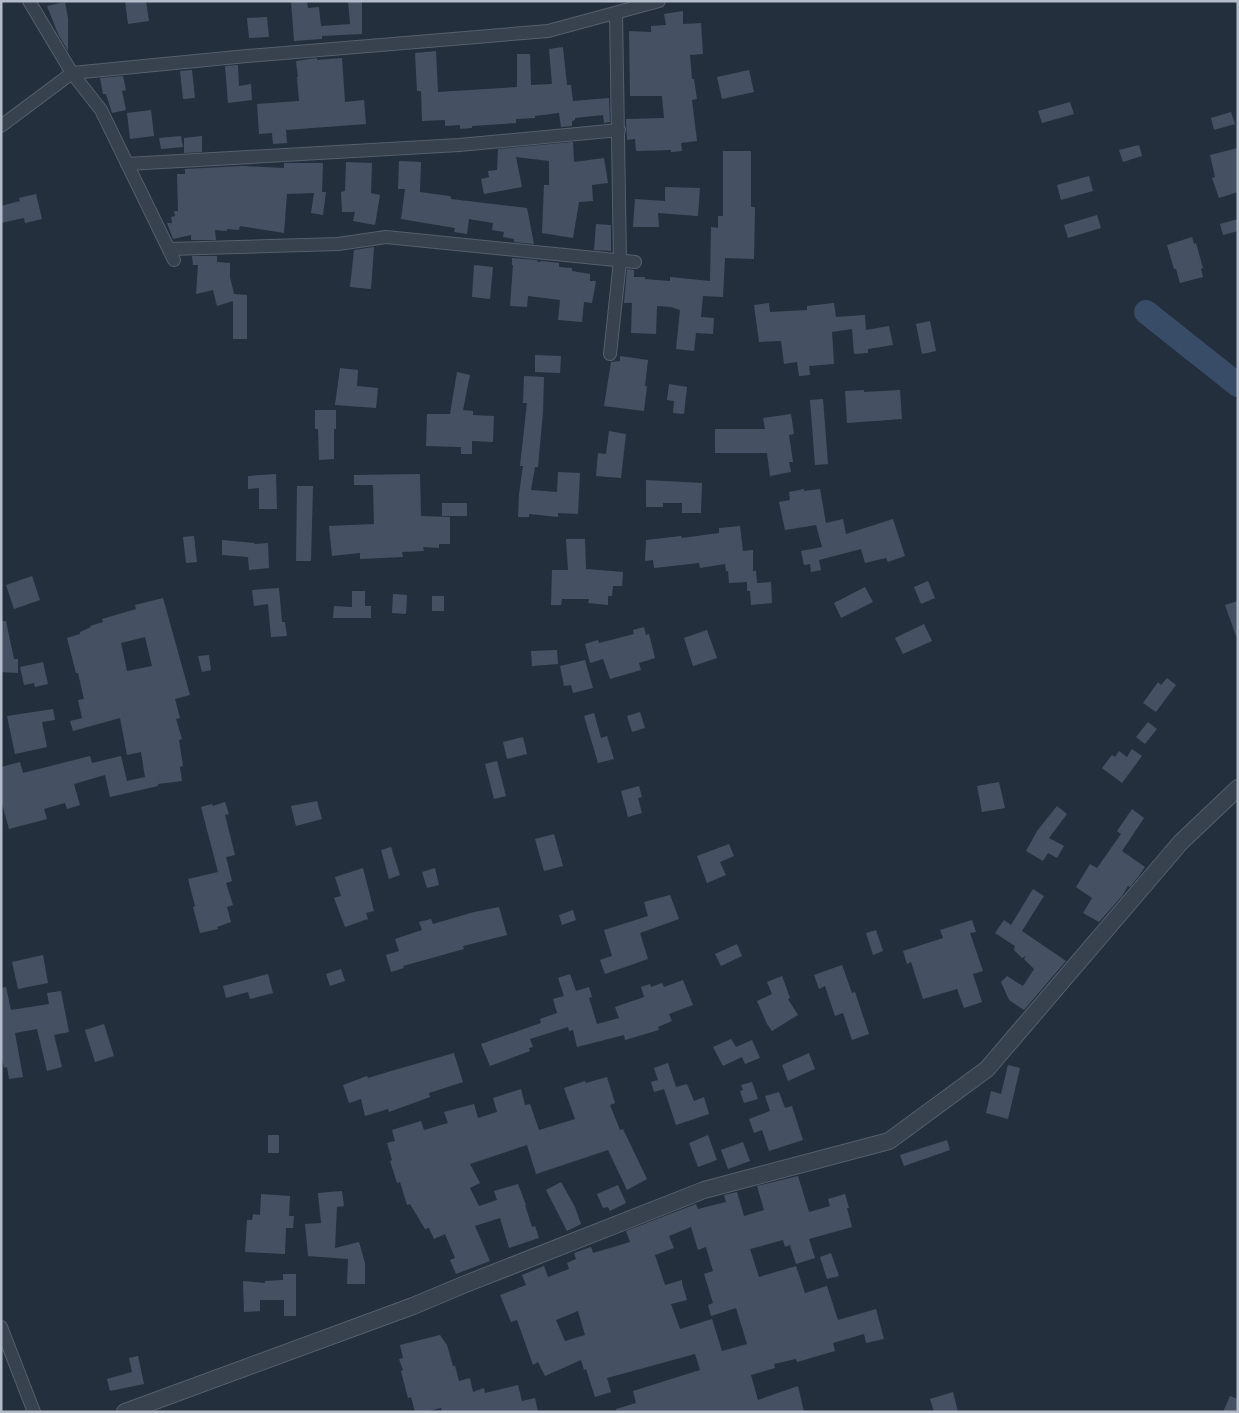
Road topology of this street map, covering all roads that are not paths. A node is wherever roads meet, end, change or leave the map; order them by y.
1 (29, 1) edge
2 (659, 1) edge
3 (616, 13) junction
4 (72, 73) junction
5 (1, 126) edge
6 (619, 130) junction
7 (127, 164) junction
8 (620, 261) junction
9 (635, 262) dead end
10 (610, 354) dead end
11 (1238, 788) edge
12 (1, 1327) edge
13 (34, 1412) edge
14 (126, 1412) edge

1 - 4 street
2 - 3 street
3 - 4 street
3 - 6 street
4 - 5 street
4 - 7 street
6 - 7 street
6 - 8 street
7 - 8 street
8 - 9 street
8 - 10 street
11 - 14 street
12 - 13 street

